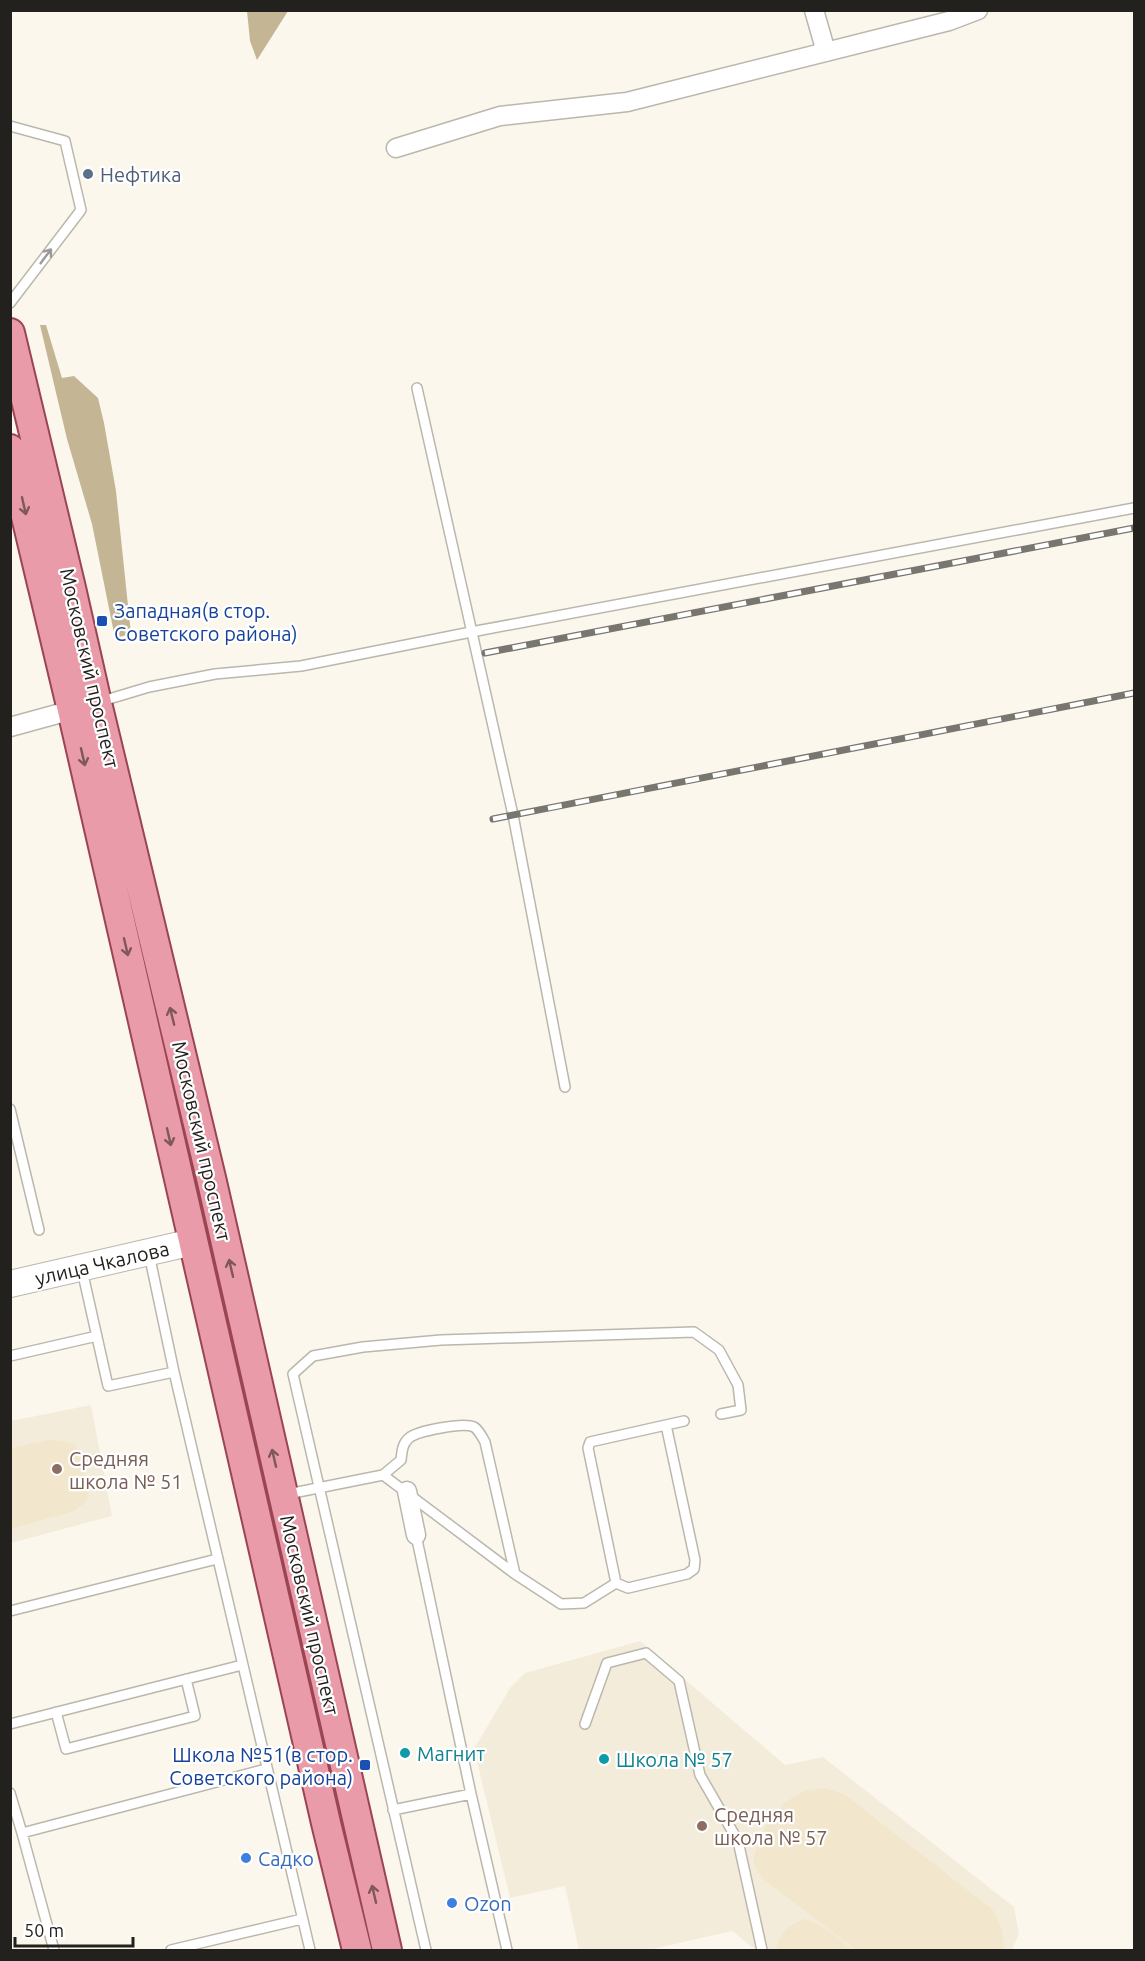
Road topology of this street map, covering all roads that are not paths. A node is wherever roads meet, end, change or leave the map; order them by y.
1 (814, 10) edge
2 (978, 10) edge
3 (826, 52) junction
4 (10, 126) edge
5 (396, 148) dead end
6 (10, 303) edge
7 (10, 333) edge
8 (417, 388) dead end
9 (10, 449) edge
10 (1134, 508) edge
11 (471, 632) junction
12 (84, 706) junction
13 (10, 727) edge
14 (566, 1087) dead end
15 (10, 1109) edge
16 (39, 1230) dead end
17 (193, 1242) junction
18 (148, 1252) junction
19 (81, 1267) junction
20 (10, 1284) edge
21 (97, 1336) junction
22 (10, 1356) edge
23 (174, 1372) junction
24 (721, 1414) dead end
25 (684, 1421) dead end
26 (666, 1425) junction
27 (383, 1475) junction
28 (318, 1488) junction
29 (407, 1491) junction
30 (283, 1496) junction
31 (254, 1503) junction
32 (416, 1535) joint
33 (217, 1559) junction
34 (515, 1574) junction
35 (616, 1583) junction
36 (10, 1611) edge
37 (242, 1665) junction
38 (186, 1679) junction
39 (56, 1712) junction
40 (10, 1724) edge
41 (585, 1725) dead end
42 (266, 1768) junction
43 (10, 1793) edge
44 (471, 1794) junction
45 (393, 1810) junction
46 (22, 1833) junction
47 (302, 1919) junction
48 (54, 1950) edge
49 (171, 1950) edge
50 (310, 1950) edge
51 (357, 1950) edge
52 (387, 1950) edge
53 (426, 1950) edge
54 (507, 1950) edge
55 (762, 1950) edge

1 - 3 street
2 - 3 street
3 - 5 street
6 -> 4 lane
7 - 12 main road, Московский проспект
8 - 11 lane
9 -> 12 main road, Московский проспект
10 - 11 lane
11 - 12 lane
11 - 14 lane
12 - 13 street
12 -> 17 main road, Московский проспект
30 -> 12 main road, Московский проспект
15 - 16 lane
17 - 18 street, улица Чкалова
17 - 31 main road, Московский проспект
18 - 19 street, улица Чкалова
18 - 23 lane
19 - 20 street, улица Чкалова
19 - 21 lane
21 - 22 lane
21 - 23 lane
23 - 33 lane
24 - 28 lane
25 - 26 lane
26 - 35 lane
26 - 35 lane
27 - 28 lane
27 - 29 lane
27 - 34 lane
28 - 30 lane
28 - 45 lane
29 - 32 street
29 - 34 lane
30 - 31 main road
52 -> 30 main road, Московский проспект
31 - 51 main road, Московский проспект
32 - 44 lane
33 - 36 lane
33 - 37 lane
34 - 35 lane
37 - 38 lane
37 - 42 lane
38 - 39 lane
38 - 39 lane
39 - 40 lane
41 - 55 lane
42 - 46 lane
42 - 47 lane
43 - 46 lane
44 - 45 lane
44 - 54 lane
45 - 53 lane
46 - 48 lane
47 - 49 lane
47 - 50 lane

